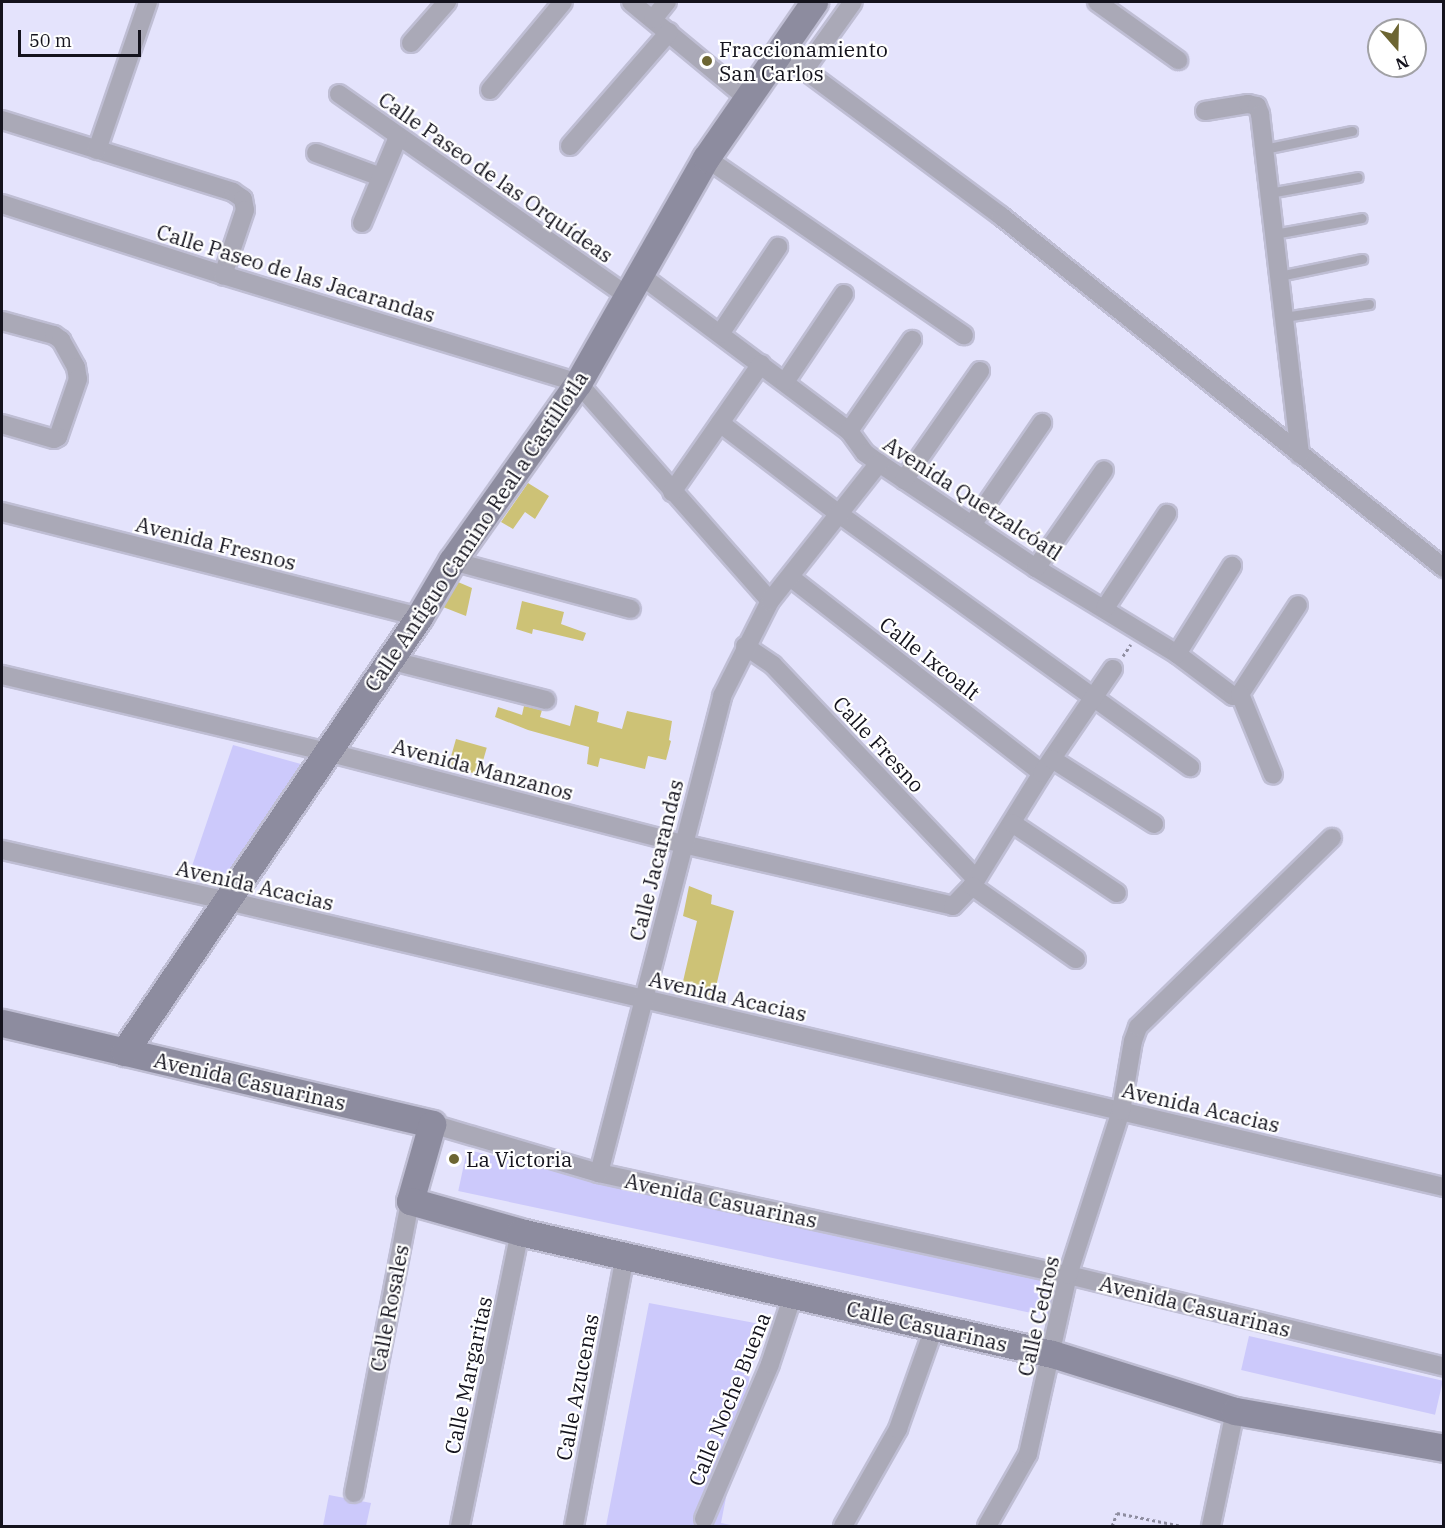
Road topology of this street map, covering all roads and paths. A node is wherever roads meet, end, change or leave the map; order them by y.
1 (148, 2) edge
2 (447, 2) edge
3 (563, 2) edge
4 (631, 2) edge
5 (666, 2) edge
6 (813, 2) edge
7 (853, 2) edge
8 (1097, 2) edge
9 (653, 19) junction
10 (669, 32) junction
11 (411, 43) dead end
12 (779, 51) junction
13 (1178, 60) dead end
14 (806, 69) junction
15 (490, 90) dead end
16 (339, 94) dead end
17 (746, 97) junction
18 (1205, 111) dead end
19 (2, 120) edge
20 (1352, 131) dead end
21 (398, 137) junction
22 (570, 146) dead end
23 (1264, 149) junction
24 (97, 150) junction
25 (316, 153) dead end
26 (706, 158) junction
27 (381, 177) junction
28 (1359, 177) dead end
29 (1269, 193) junction
30 (2, 204) edge
31 (1362, 218) dead end
32 (362, 223) dead end
33 (1274, 234) junction
34 (778, 248) dead end
35 (1362, 259) dead end
36 (223, 275) junction
37 (1279, 276) junction
38 (633, 285) junction
39 (844, 294) dead end
40 (1368, 304) dead end
41 (1284, 317) junction
42 (2, 321) edge
43 (720, 334) junction
44 (964, 335) dead end
45 (912, 339) dead end
46 (761, 364) junction
47 (980, 371) dead end
48 (785, 382) junction
49 (578, 383) junction
50 (720, 423) junction
51 (1042, 423) dead end
52 (2, 424) edge
53 (849, 431) junction
54 (1300, 454) junction
55 (879, 463) junction
56 (1104, 470) dead end
57 (904, 480) junction
58 (672, 492) junction
59 (2, 512) edge
60 (839, 514) junction
61 (1167, 514) dead end
62 (972, 525) junction
63 (452, 561) junction
64 (1232, 566) dead end
65 (1036, 568) junction
66 (1443, 568) edge
67 (790, 578) junction
68 (770, 601) junction
69 (1298, 605) dead end
70 (1105, 608) junction
71 (631, 609) dead end
72 (419, 617) junction
73 (1140, 633) junction
74 (745, 646) junction
75 (1177, 654) junction
76 (389, 660) junction
77 (1113, 669) joint
78 (2, 675) edge
79 (1240, 694) junction
80 (1094, 698) junction
81 (546, 700) dead end
82 (327, 752) junction
83 (1047, 766) junction
84 (1190, 767) dead end
85 (1273, 775) dead end
86 (1012, 823) junction
87 (1154, 824) dead end
88 (1332, 838) dead end
89 (683, 844) junction
90 (2, 850) edge
91 (974, 883) junction
92 (1117, 893) dead end
93 (228, 901) junction
94 (1076, 959) dead end
95 (645, 999) junction
96 (2, 1023) edge
97 (124, 1052) junction
98 (1121, 1110) junction
99 (432, 1124) junction
100 (599, 1173) junction
101 (1443, 1187) edge
102 (410, 1201) junction
103 (520, 1232) junction
104 (625, 1257) junction
105 (1068, 1275) junction
106 (793, 1295) junction
107 (934, 1328) junction
108 (1052, 1354) junction
109 (1443, 1367) edge
110 (1235, 1411) junction
111 (1443, 1448) edge
112 (354, 1493) dead end
113 (704, 1519) dead end
114 (460, 1527) edge
115 (574, 1527) edge
116 (843, 1527) edge
117 (987, 1527) edge
118 (1112, 1527) edge
119 (1182, 1527) edge
120 (1211, 1527) edge

1 - 24 street
2 - 11 street
3 - 15 street
4 - 9 street
5 - 9 street
6 - 12 street, Calle Antiguo Camino Real a Castillotla
7 - 14 street
8 - 13 street
9 - 10 street
10 - 17 street
10 - 22 street
12 - 14 street
12 - 17 street, Calle Antiguo Camino Real a Castillotla
14 - 54 street
16 - 21 street, Calle Paseo de las Orquídeas
17 - 26 street, Calle Antiguo Camino Real a Castillotla
18 - 23 street
19 - 24 street
20 - 23 lane
21 - 27 street
21 - 38 street, Calle Paseo de las Orquídeas
23 - 29 street
24 - 36 street
25 - 27 street
26 - 38 street, Calle Antiguo Camino Real a Castillotla
26 - 44 street
27 - 32 street
28 - 29 lane
29 - 33 street
30 - 36 street, Calle Paseo de las Jacarandas
31 - 33 lane
33 - 37 street
34 - 43 street
35 - 37 lane
36 - 49 street, Calle Paseo de las Jacarandas
37 - 41 street
38 - 43 street, Avenida Quetzalcóatl
38 - 49 street, Calle Antiguo Camino Real a Castillotla
39 - 48 street
40 - 41 lane
41 - 54 street
42 - 52 street
43 - 46 street, Avenida Quetzalcóatl
45 - 53 street
46 - 48 street, Avenida Quetzalcóatl
46 - 50 street
47 - 57 street
48 - 53 street, Avenida Quetzalcóatl
49 - 58 street
49 - 63 street, Calle Antiguo Camino Real a Castillotla
50 - 58 street
50 - 60 street
51 - 62 street
53 - 55 street, Avenida Quetzalcóatl
54 - 66 street
55 - 57 street, Avenida Quetzalcóatl
55 - 60 street, Calle Jacarandas
56 - 65 street
57 - 62 street, Avenida Quetzalcóatl
58 - 68 street
59 - 72 street, Avenida Fresnos
60 - 67 street, Calle Jacarandas
60 - 80 street
61 - 70 street
62 - 65 street, Avenida Quetzalcóatl
63 - 71 street
63 - 72 street, Calle Antiguo Camino Real a Castillotla
64 - 75 street
65 - 70 street, Avenida Quetzalcóatl
67 - 68 street, Calle Jacarandas
67 - 83 street, Calle Ixcoalt
68 - 74 street, Calle Jacarandas
69 - 79 street
70 - 73 street, Avenida Quetzalcóatl
72 - 76 street, Calle Antiguo Camino Real a Castillotla
73 - 75 street, Avenida Quetzalcóatl
73 - 77 path
74 - 89 street, Calle Jacarandas
74 - 91 street, Calle Fresno
75 - 79 street, Avenida Quetzalcóatl
76 - 81 street
76 - 82 street, Calle Antiguo Camino Real a Castillotla
77 - 80 street
78 - 82 street, Avenida Manzanos
79 - 85 street
80 - 83 street
80 - 84 street
82 - 89 street, Avenida Manzanos
82 - 93 street, Calle Antiguo Camino Real a Castillotla
83 - 86 street
83 - 87 street, Calle Ixcoalt
86 - 91 street
86 - 92 street
88 - 98 street, Calle Cedros
89 - 91 street, Avenida Manzanos
89 - 95 street, Calle Jacarandas
90 - 93 street, Avenida Acacias
91 - 94 street, Calle Fresno
93 - 95 street, Avenida Acacias
93 - 97 street, Calle Antiguo Camino Real a Castillotla
95 - 98 street, Avenida Acacias
95 - 100 street, Calle Jacarandas
96 - 97 street, Avenida Casuarinas
97 - 99 street, Avenida Casuarinas
98 - 101 street, Avenida Acacias
98 - 105 street, Calle Cedros
99 - 100 street, Avenida Casuarinas
99 - 102 street, Calle Rosales
100 - 105 street, Avenida Casuarinas
102 - 103 street, Calle Casuarinas
102 - 112 street, Calle Rosales
103 - 104 street, Calle Casuarinas
103 - 114 street, Calle Margaritas
104 - 106 street, Calle Casuarinas
104 - 115 street, Calle Azucenas
105 - 108 street, Calle Cedros
105 - 109 street, Avenida Casuarinas
106 - 107 street, Calle Casuarinas
106 - 113 street, Calle Noche Buena
107 - 108 street, Calle Casuarinas
107 - 116 street
108 - 110 street, Calle Casuarinas
108 - 117 street, Calle Cedros
110 - 111 street, Calle Casuarinas
110 - 120 street
118 - 119 path

